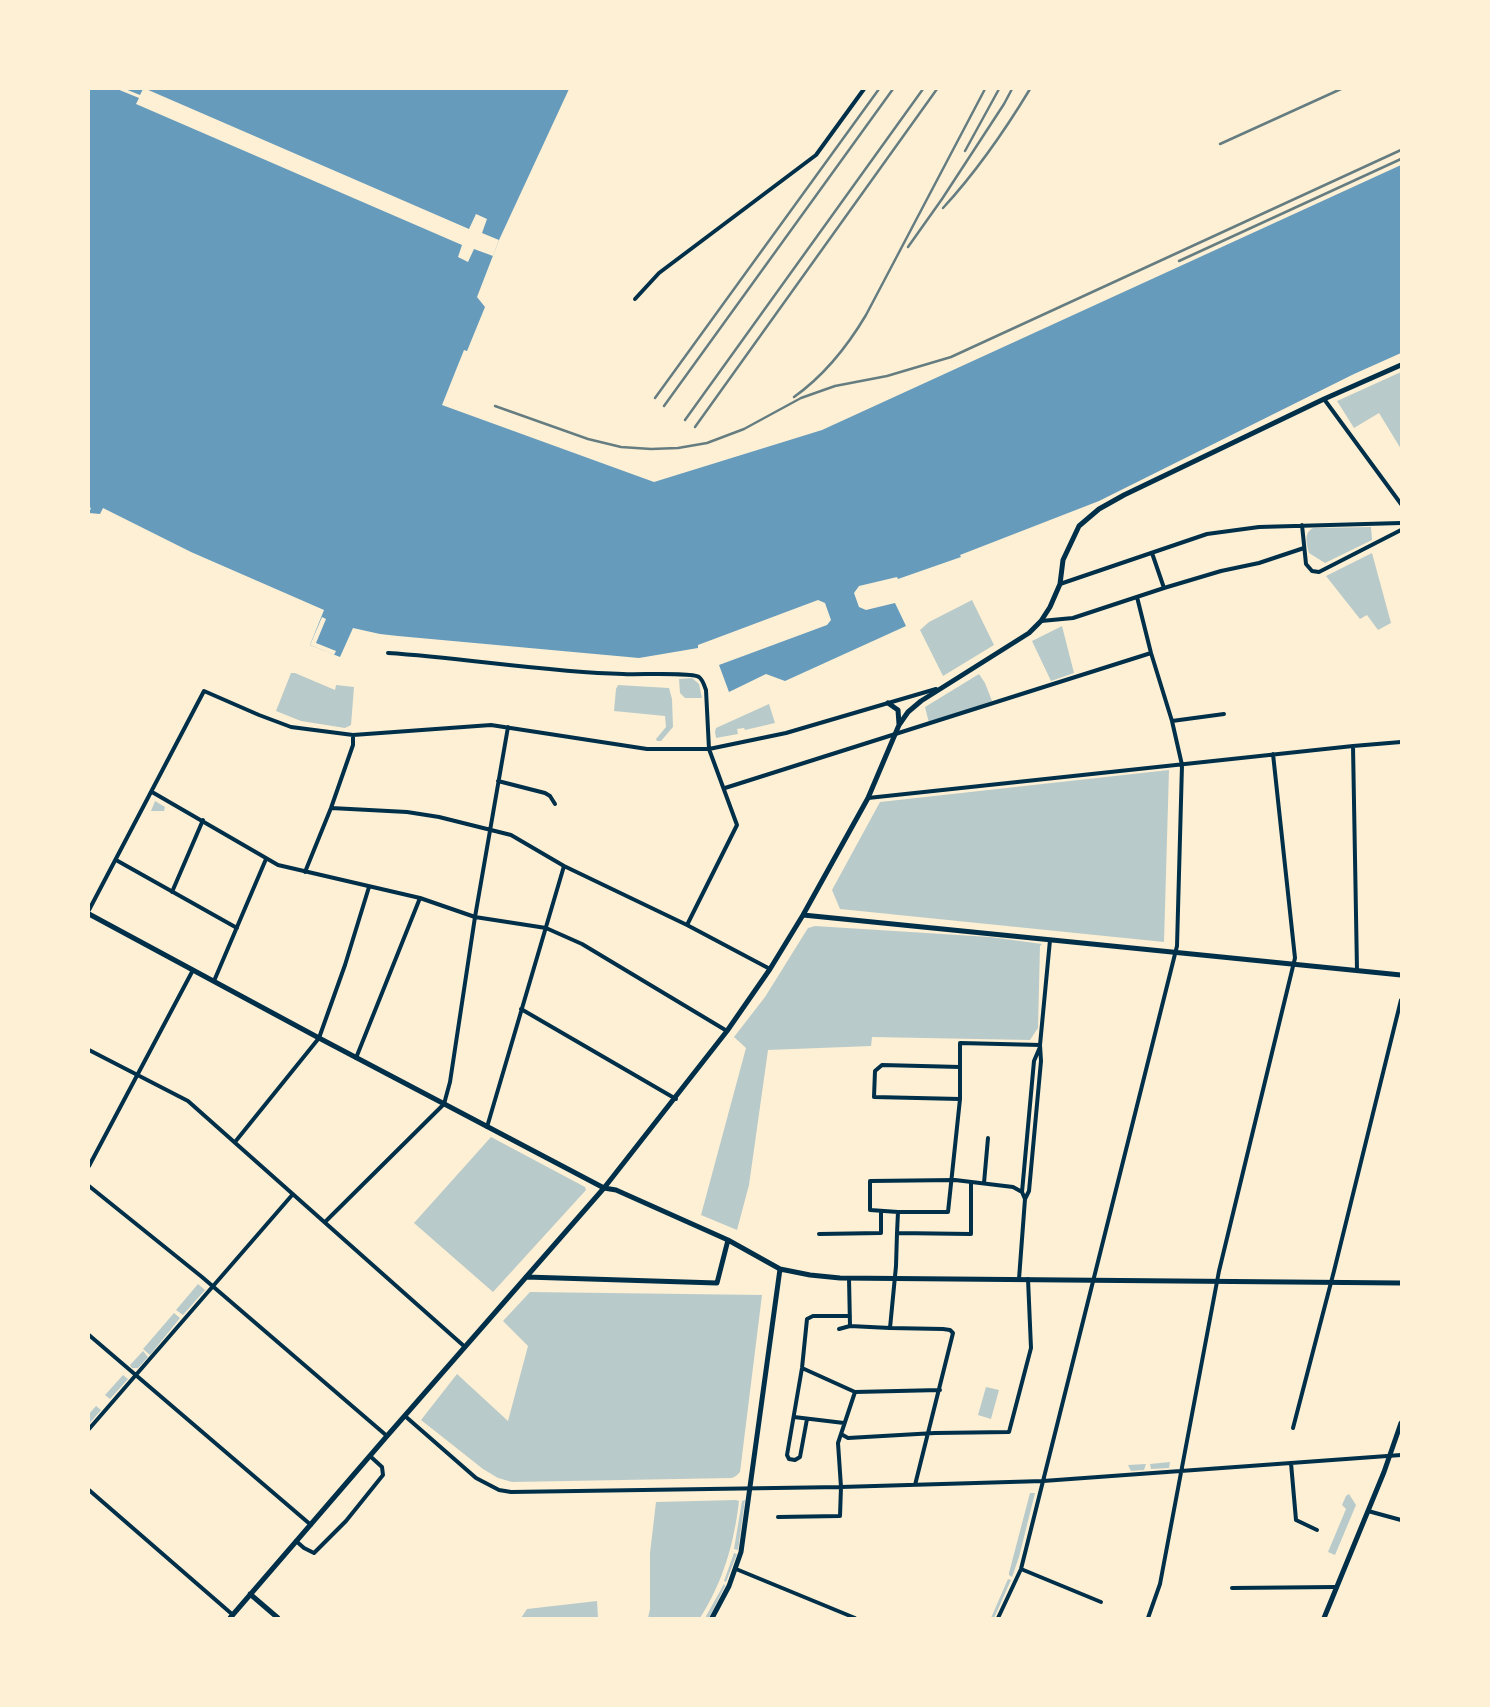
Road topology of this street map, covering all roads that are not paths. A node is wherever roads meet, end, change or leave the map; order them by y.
1 (864, 89) edge
2 (635, 299) dead end
3 (1401, 365) edge
4 (1324, 399) junction
5 (1401, 504) edge
6 (1401, 523) edge
7 (1302, 525) junction
8 (1401, 530) edge
9 (1304, 548) junction
10 (1152, 553) junction
11 (1060, 584) junction
12 (1164, 588) junction
13 (1137, 597) junction
14 (1041, 621) junction
15 (388, 653) dead end
16 (1152, 653) junction
17 (941, 688) junction
18 (888, 703) junction
19 (1224, 714) dead end
20 (1172, 721) junction
21 (899, 725) junction
22 (508, 727) junction
23 (353, 735) junction
24 (893, 736) junction
25 (1401, 742) edge
26 (1353, 746) junction
27 (709, 749) junction
28 (1273, 754) junction
29 (1182, 765) junction
30 (498, 781) junction
31 (725, 788) junction
32 (152, 792) junction
33 (868, 798) junction
34 (555, 804) dead end
35 (331, 808) junction
36 (203, 820) junction
37 (490, 829) junction
38 (266, 859) junction
39 (116, 860) junction
40 (564, 866) junction
41 (306, 872) junction
42 (369, 887) junction
43 (172, 892) junction
44 (420, 898) junction
45 (89, 910) edge
46 (89, 914) edge
47 (803, 915) junction
48 (475, 916) junction
49 (687, 925) junction
50 (237, 928) junction
51 (546, 928) junction
52 (1050, 940) junction
53 (1176, 953) junction
54 (1293, 964) junction
55 (770, 968) junction
56 (193, 970) junction
57 (1357, 970) junction
58 (1401, 975) edge
59 (214, 981) junction
60 (1401, 1000) edge
61 (521, 1008) junction
62 (727, 1031) junction
63 (319, 1038) junction
64 (1040, 1045) junction
65 (89, 1050) edge
66 (356, 1058) junction
67 (960, 1067) junction
68 (136, 1074) junction
69 (676, 1099) junction
70 (960, 1099) junction
71 (444, 1104) junction
72 (487, 1127) junction
73 (988, 1138) dead end
74 (235, 1142) junction
75 (89, 1166) edge
76 (951, 1180) junction
77 (971, 1182) junction
78 (984, 1183) junction
79 (89, 1186) edge
80 (604, 1188) junction
81 (1022, 1192) junction
82 (293, 1194) junction
83 (1025, 1199) junction
84 (881, 1212) junction
85 (898, 1212) junction
86 (325, 1222) junction
87 (897, 1233) junction
88 (819, 1234) dead end
89 (728, 1240) junction
90 (780, 1269) junction
91 (526, 1277) junction
92 (849, 1278) junction
93 (895, 1278) junction
94 (1019, 1279) junction
95 (1028, 1279) junction
96 (1093, 1280) junction
97 (1218, 1282) junction
98 (1330, 1283) junction
99 (1401, 1283) edge
100 (213, 1286) junction
101 (850, 1316) junction
102 (850, 1326) junction
103 (890, 1328) junction
104 (840, 1329) dead end
105 (89, 1334) edge
106 (465, 1347) junction
107 (802, 1368) junction
108 (136, 1375) junction
109 (940, 1390) junction
110 (855, 1392) junction
111 (405, 1416) junction
112 (794, 1417) junction
113 (807, 1419) junction
114 (844, 1423) junction
115 (1401, 1423) edge
116 (1293, 1428) dead end
117 (89, 1429) edge
118 (841, 1434) junction
119 (928, 1435) junction
120 (387, 1436) junction
121 (1401, 1455) edge
122 (370, 1456) junction
123 (1390, 1456) junction
124 (1291, 1463) junction
125 (1181, 1472) junction
126 (1043, 1481) junction
127 (916, 1484) junction
128 (841, 1487) junction
129 (751, 1488) junction
130 (89, 1490) edge
131 (1368, 1511) junction
132 (778, 1517) dead end
133 (1401, 1520) edge
134 (311, 1525) junction
135 (1317, 1530) dead end
136 (296, 1541) junction
137 (1021, 1568) junction
138 (736, 1569) junction
139 (1336, 1587) junction
140 (1232, 1588) dead end
141 (250, 1594) junction
142 (1101, 1602) dead end
143 (840, 1612) junction
144 (231, 1617) edge
145 (278, 1618) edge
146 (712, 1618) edge
147 (837, 1618) edge
148 (855, 1618) edge
149 (998, 1618) edge
150 (1148, 1618) edge
151 (1324, 1618) edge

1 - 2 street
3 - 4 street
4 - 5 street
4 - 11 street
6 - 7 street
7 - 9 street
7 - 10 street
8 - 9 street
9 - 12 street
10 - 11 street
10 - 12 street
11 - 14 street
12 - 13 street
13 - 14 street
13 - 16 street
14 - 17 street
15 - 27 street
16 - 20 street
16 - 24 street
17 - 18 street
17 - 21 street
18 - 21 street
18 - 27 street
19 - 20 street
20 - 29 street
21 - 24 street
22 - 23 street
22 - 27 street
22 - 30 street
23 - 32 street
23 - 35 street
24 - 31 street
24 - 33 street
25 - 26 street
26 - 28 street
26 - 57 street
27 - 31 street
28 - 29 street
28 - 54 street
29 - 33 street
29 - 53 street
30 - 34 street
30 - 37 street
31 - 49 street
32 - 36 street
32 - 39 street
33 - 47 street
35 - 37 street
35 - 41 street
36 - 38 street
36 - 43 street
37 - 40 street
37 - 48 street
38 - 41 street
38 - 50 street
39 - 43 street
39 - 45 street
40 - 49 street
40 - 51 street
41 - 42 street
42 - 44 street
42 - 63 street
43 - 50 street
44 - 48 street
44 - 66 street
46 - 56 street
47 - 52 street
47 - 55 street
48 - 51 street
48 - 71 street
49 - 55 street
50 - 59 street
51 - 61 street
51 - 62 street
52 - 53 street
52 - 64 street
53 - 54 street
53 - 96 street
54 - 57 street
54 - 97 street
55 - 62 street
56 - 59 street
56 - 68 street
57 - 58 street
59 - 63 street
60 - 98 street
61 - 69 street
61 - 72 street
62 - 69 street
63 - 66 street
63 - 74 street
64 - 67 street
64 - 81 street
64 - 83 street
65 - 68 street
66 - 71 street
67 - 70 street
67 - 70 street
68 - 74 street
68 - 75 street
69 - 80 street
70 - 76 street
71 - 72 street
71 - 86 street
72 - 80 street
73 - 78 street
74 - 82 street
76 - 77 street
76 - 84 street
76 - 85 street
77 - 78 street
77 - 87 street
78 - 81 street
79 - 100 street
80 - 89 street
80 - 91 street
81 - 83 street
82 - 86 street
82 - 100 street
83 - 94 street
84 - 85 street
84 - 88 street
85 - 87 street
86 - 106 street
87 - 93 street
89 - 90 street
89 - 91 street
90 - 92 street
90 - 129 street
91 - 106 street
92 - 93 street
92 - 101 street
93 - 94 street
93 - 103 street
94 - 95 street
95 - 96 street
95 - 119 street
96 - 97 street
96 - 126 street
97 - 98 street
97 - 125 street
98 - 99 street
98 - 116 street
100 - 108 street
100 - 120 street
101 - 102 street
101 - 107 street
102 - 103 street
102 - 104 street
103 - 109 street
105 - 108 street
106 - 111 street
107 - 110 street
107 - 112 street
108 - 117 street
108 - 134 street
109 - 110 street
109 - 119 street
110 - 114 street
111 - 120 street
111 - 129 street
112 - 113 street
112 - 113 street
113 - 114 street
114 - 118 street
115 - 123 street
118 - 119 street
118 - 128 street
119 - 127 street
120 - 122 street
121 - 123 street
122 - 134 street
122 - 136 street
123 - 124 street
123 - 131 street
124 - 125 street
124 - 135 street
125 - 126 street
125 - 150 street
126 - 127 street
126 - 137 street
127 - 128 street
128 - 129 street
128 - 132 street
129 - 138 street
130 - 144 street
131 - 133 street
131 - 139 street
134 - 136 street
136 - 141 street
137 - 142 street
137 - 149 street
138 - 143 street
138 - 146 street
139 - 140 street
139 - 151 street
141 - 144 street
141 - 145 street
143 - 147 street
143 - 148 street

